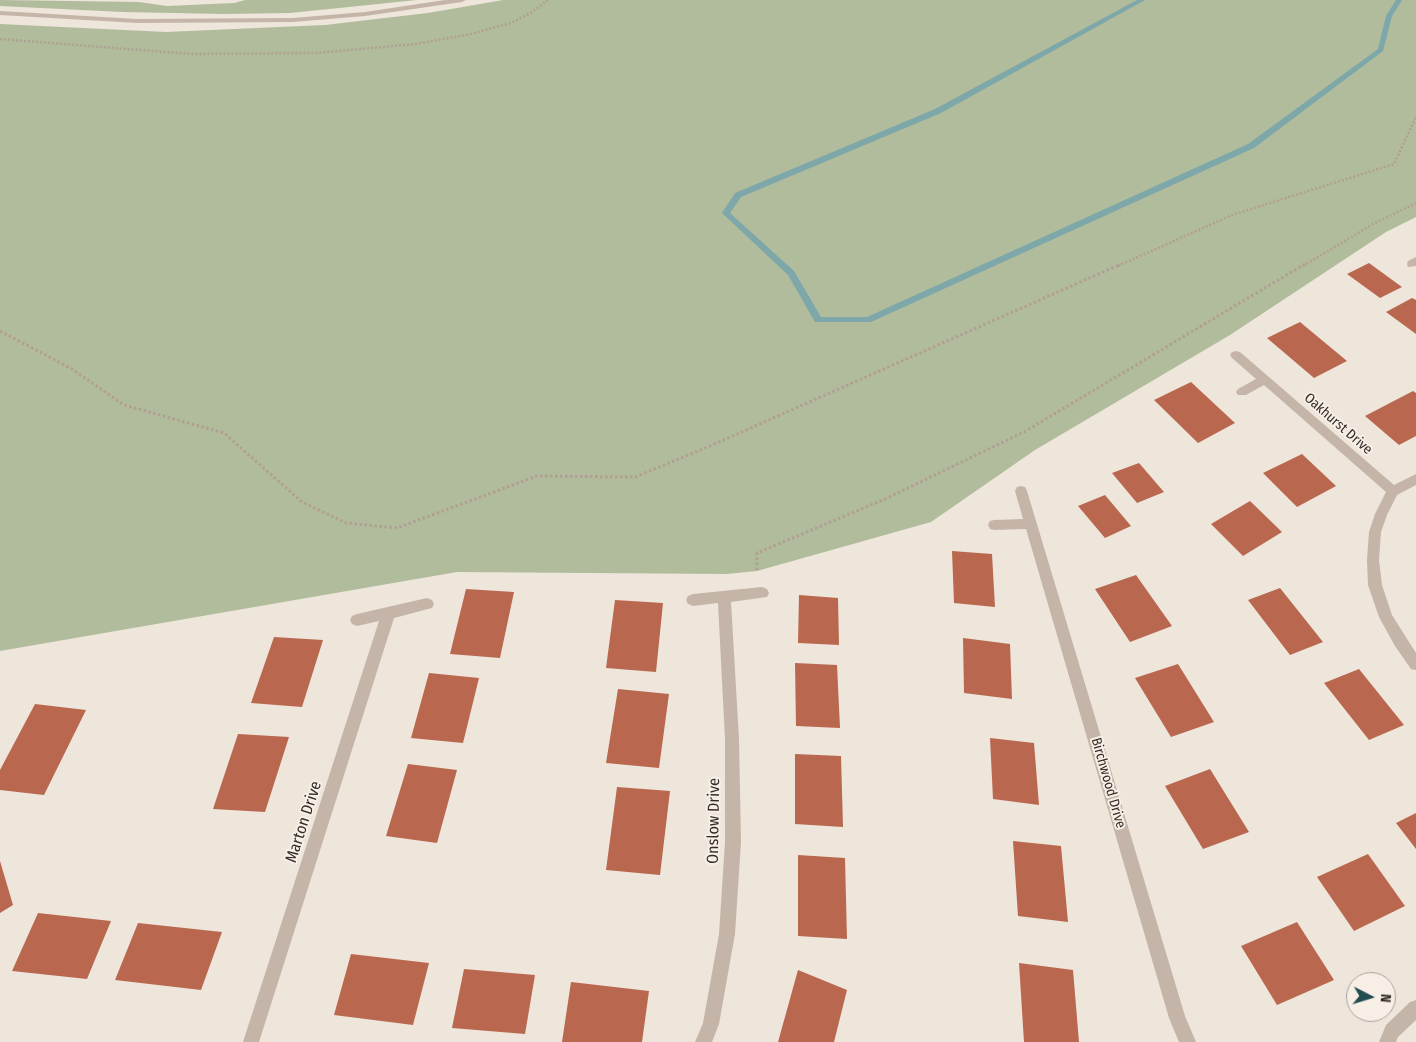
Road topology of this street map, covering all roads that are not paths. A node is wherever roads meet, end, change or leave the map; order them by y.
1 (462, 0) edge
2 (0, 13) edge
3 (1236, 355) dead end
4 (1264, 380) junction
5 (1242, 392) dead end
6 (1416, 478) edge
7 (1021, 491) dead end
8 (1393, 491) junction
9 (1031, 524) junction
10 (994, 525) dead end
11 (762, 594) road end
12 (724, 598) junction
13 (694, 600) dead end
14 (427, 604) dead end
15 (389, 612) junction
16 (357, 620) dead end
17 (1416, 664) edge
18 (1416, 1008) edge
19 (251, 1042) edge
20 (703, 1042) edge
21 (1188, 1042) edge
22 (1387, 1042) edge

1 - 2 street
3 - 4 street, Oakhurst Drive
4 - 5 street
4 - 8 street, Oakhurst Drive
6 - 8 street
7 - 9 street, Birchwood Drive
8 - 17 street
9 - 10 street
9 - 21 street, Birchwood Drive
11 - 12 street
12 - 13 street
12 - 20 street, Onslow Drive
14 - 15 street
15 - 16 street
15 - 19 street, Marton Drive
18 - 22 street

